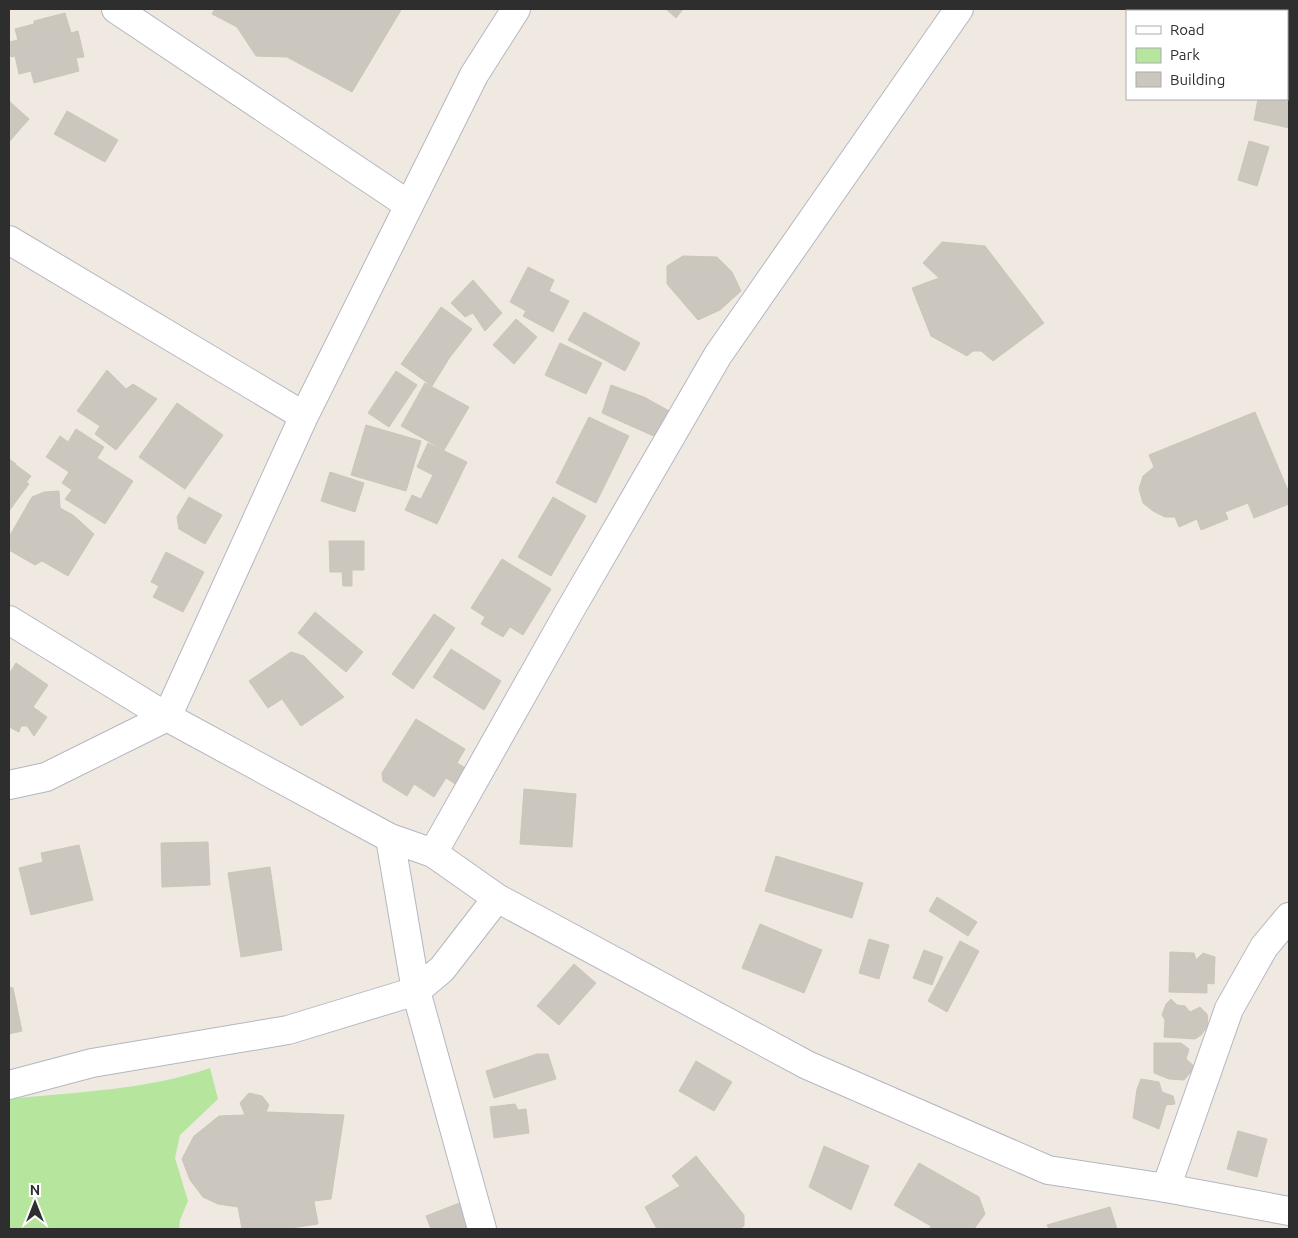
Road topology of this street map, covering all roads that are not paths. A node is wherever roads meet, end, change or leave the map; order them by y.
1 (116, 9) edge
2 (516, 9) edge
3 (958, 9) edge
4 (409, 205) junction
5 (9, 240) edge
6 (304, 416) junction
7 (9, 620) edge
8 (167, 717) junction
9 (9, 785) edge
10 (390, 838) junction
11 (433, 853) junction
12 (497, 898) junction
13 (1289, 917) edge
14 (416, 991) junction
15 (9, 1085) edge
16 (1166, 1188) junction
17 (1289, 1211) edge
18 (482, 1229) edge

1 - 4 street
2 - 4 street
3 - 11 street
4 - 6 street
5 - 6 street
6 - 8 street
7 - 8 street
8 - 9 street
8 - 10 street
10 - 11 street
10 - 14 street
11 - 12 street
12 - 14 street
12 - 16 street
13 - 16 street
14 - 15 street
14 - 18 street
16 - 17 street

